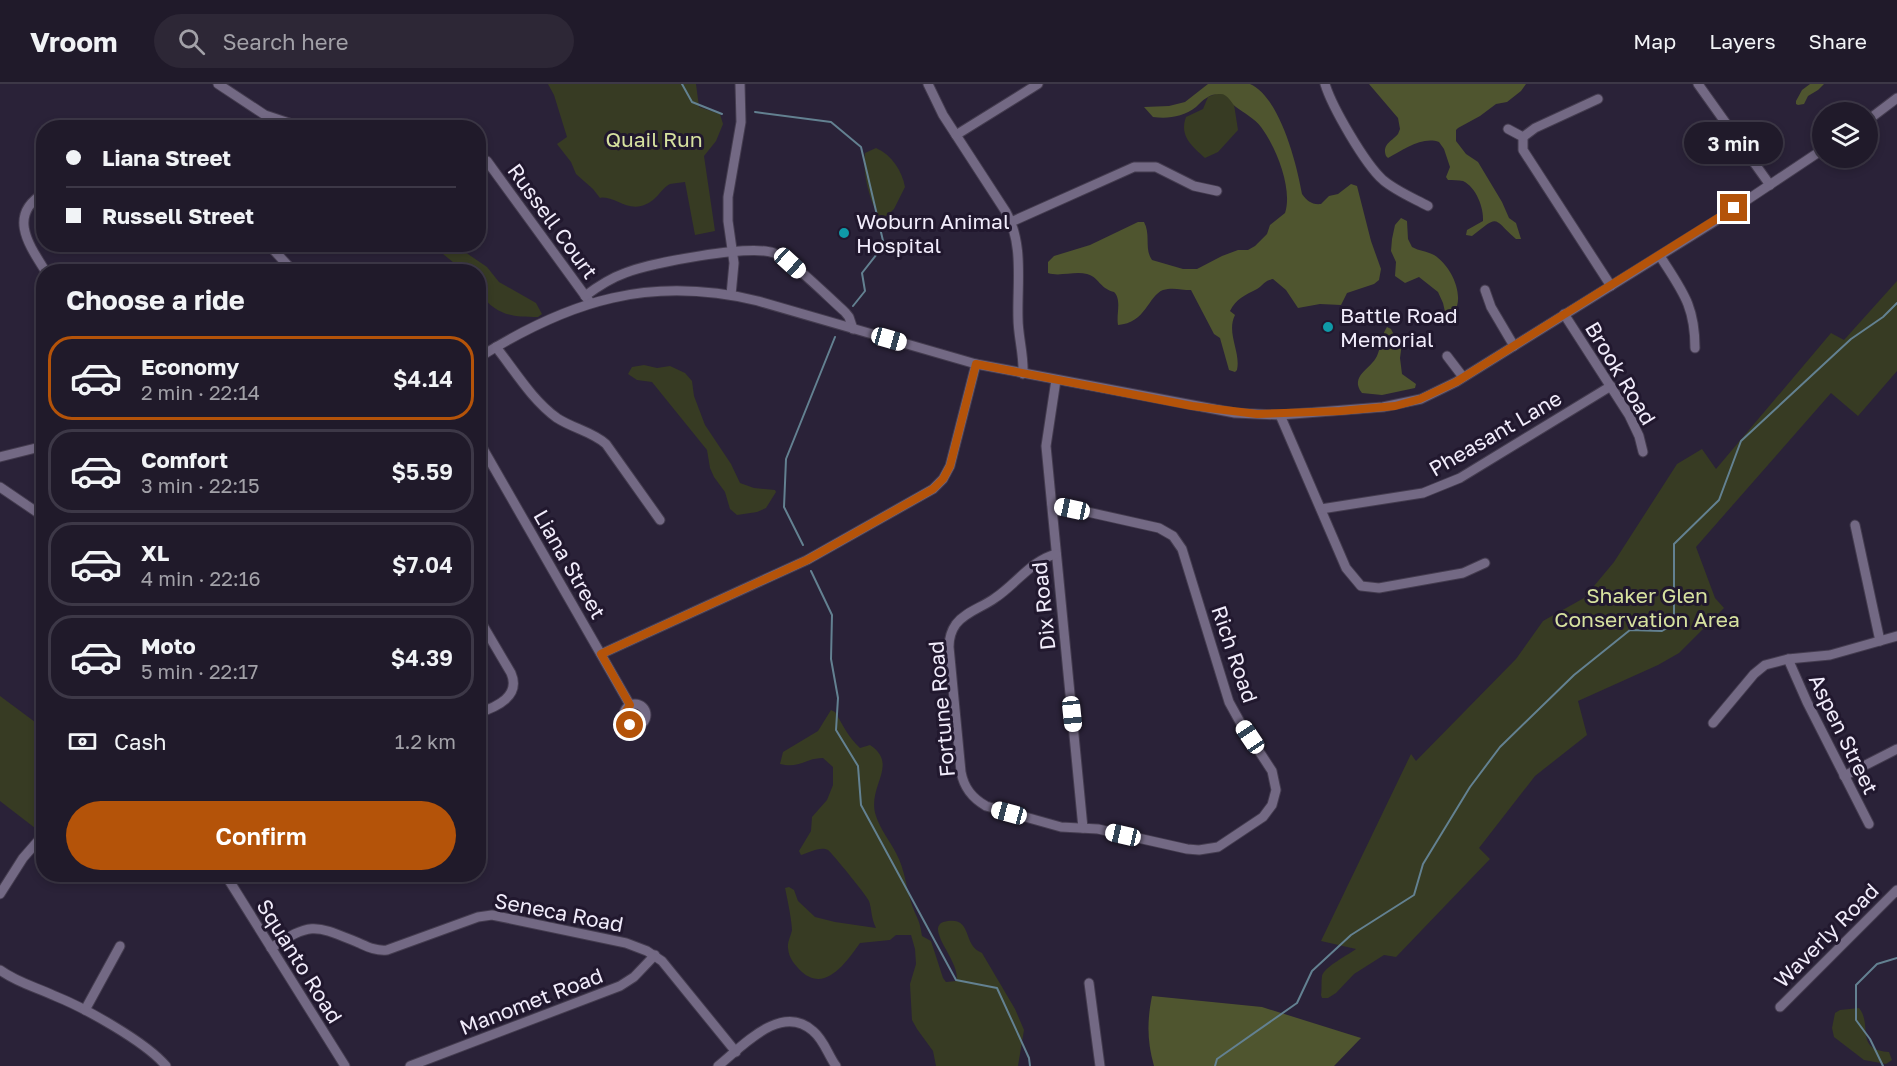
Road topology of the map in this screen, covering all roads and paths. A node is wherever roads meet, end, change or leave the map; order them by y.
1 (218, 84) edge
2 (740, 84) edge
3 (928, 84) edge
4 (1038, 84) edge
5 (1325, 84) edge
6 (1698, 84) edge
7 (1897, 98) edge
8 (1598, 99) dead end
9 (1878, 112) edge
10 (280, 120) edge
11 (1508, 129) dead end
12 (956, 135) junction
13 (1523, 137) junction
14 (1812, 157) edge
15 (486, 166) edge
16 (1770, 185) junction
17 (1217, 191) dead end
18 (36, 200) edge
19 (1428, 206) dead end
20 (1011, 222) junction
21 (275, 252) edge
22 (733, 252) junction
23 (1660, 256) junction
24 (41, 264) edge
25 (287, 264) edge
26 (1611, 286) junction
27 (1485, 290) dead end
28 (731, 295) junction
29 (588, 299) junction
30 (1564, 314) junction
31 (853, 329) junction
32 (1514, 346) junction
33 (496, 347) junction
34 (1695, 348) dead end
35 (486, 353) edge
36 (1447, 356) dead end
37 (976, 364) junction
38 (1023, 374) junction
39 (1463, 377) junction
40 (1056, 380) junction
41 (1611, 386) junction
42 (1280, 415) junction
43 (36, 448) edge
44 (1643, 452) dead end
45 (486, 454) edge
46 (0, 457) edge
47 (0, 487) edge
48 (1052, 504) junction
49 (1321, 509) junction
50 (36, 512) edge
51 (660, 520) dead end
52 (1856, 525) dead end
53 (1056, 554) junction
54 (1485, 563) dead end
55 (486, 631) edge
56 (1897, 636) edge
57 (1880, 641) junction
58 (601, 654) junction
59 (1788, 659) junction
60 (630, 705) dead end
61 (486, 710) edge
62 (1713, 723) dead end
63 (1897, 749) edge
64 (1844, 776) junction
65 (1869, 824) dead end
66 (1083, 828) junction
67 (36, 843) edge
68 (230, 882) edge
69 (1, 889) edge
70 (1897, 890) edge
71 (120, 946) dead end
72 (271, 948) junction
73 (655, 955) junction
74 (0, 970) edge
75 (1089, 983) dead end
76 (1780, 1007) dead end
77 (85, 1010) junction
78 (736, 1052) junction
79 (166, 1066) edge
80 (345, 1066) edge
81 (410, 1066) edge
82 (718, 1066) edge
83 (836, 1066) edge
84 (1100, 1066) edge

1 - 10 street
2 - 22 street
3 - 12 street
4 - 12 street
5 - 19 street
6 - 16 street
7 - 9 street
8 - 13 street
11 - 13 street
12 - 20 street
13 - 26 street
14 - 16 street
15 - 29 street, Russell Court
16 - 23 street
17 - 20 street
18 - 24 street
20 - 38 street
21 - 25 street
22 - 28 street
22 - 29 street
22 - 31 street
23 - 26 street
23 - 34 street
26 - 30 street
27 - 32 street
28 - 29 street
28 - 31 street
29 - 33 street
30 - 32 street
30 - 41 street, Brook Road
31 - 37 street
32 - 39 street
33 - 35 street
33 - 51 street
36 - 39 street
37 - 38 street
37 - 58 street
38 - 40 street
39 - 42 street
40 - 42 street
40 - 48 street, Dix Road
41 - 44 street, Brook Road
41 - 49 street, Pheasant Lane
42 - 49 street
43 - 46 street
45 - 58 street, Liana Street
47 - 50 street
48 - 53 street, Dix Road
48 - 66 street, Rich Road
49 - 54 street
52 - 57 street
53 - 66 street, Dix Road
53 - 66 street, Fortune Road
55 - 61 street
56 - 57 street
57 - 59 street
58 - 60 street, Liana Street
59 - 62 street
59 - 64 street, Aspen Street
63 - 64 street
64 - 65 street, Aspen Street
67 - 69 street
68 - 72 street, Squanto Road
70 - 76 street, Waverly Road
71 - 77 street
72 - 73 street, Seneca Road
72 - 80 street, Squanto Road
73 - 78 street, Seneca Road
73 - 81 street, Manomet Road
74 - 77 street
75 - 84 street
77 - 79 street
78 - 82 street
78 - 83 street

